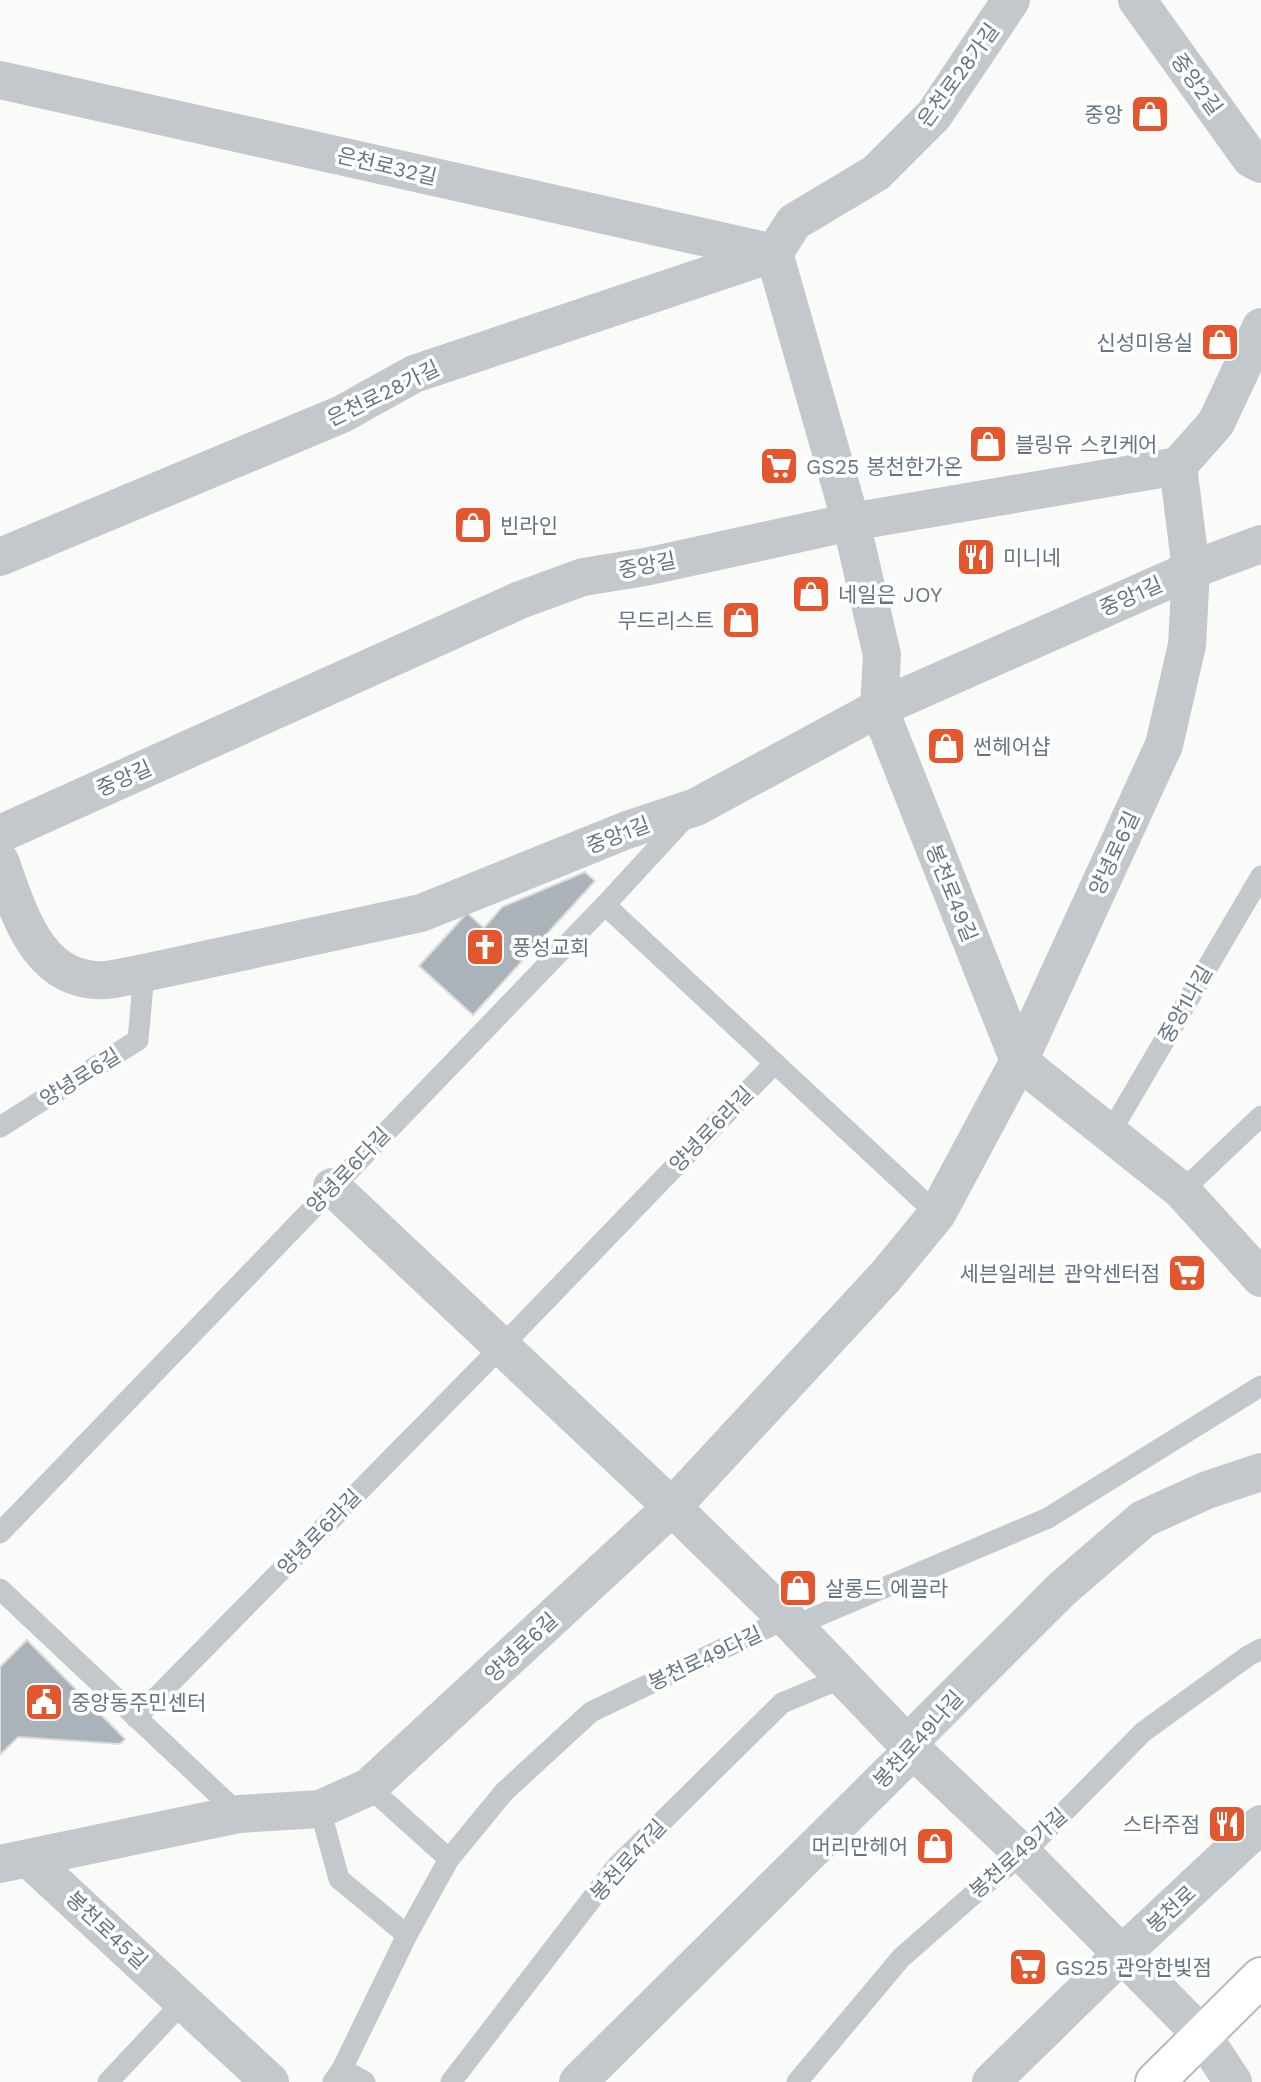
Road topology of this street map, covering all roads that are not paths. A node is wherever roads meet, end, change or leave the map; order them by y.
1 (1011, 0) edge
2 (1137, 0) edge
3 (0, 80) edge
4 (1261, 164) edge
5 (774, 253) junction
6 (1261, 327) edge
7 (1178, 466) junction
8 (850, 522) junction
9 (1261, 544) edge
10 (0, 557) edge
11 (1191, 570) junction
12 (878, 708) junction
13 (696, 807) junction
14 (0, 834) edge
15 (0, 861) edge
16 (1261, 876) edge
17 (606, 905) junction
18 (144, 973) junction
19 (1019, 1061) junction
20 (775, 1063) junction
21 (1261, 1116) edge
22 (0, 1127) edge
23 (1110, 1133) junction
24 (332, 1186) junction
25 (1182, 1191) junction
26 (937, 1214) junction
27 (1260, 1276) edge
28 (502, 1346) junction
29 (1261, 1386) edge
30 (1261, 1472) edge
31 (672, 1507) junction
32 (0, 1533) edge
33 (0, 1589) edge
34 (794, 1626) junction
35 (1261, 1649) edge
36 (842, 1678) junction
37 (136, 1718) junction
38 (913, 1751) junction
39 (369, 1787) junction
40 (320, 1809) junction
41 (239, 1814) junction
42 (1261, 1824) edge
43 (1023, 1854) junction
44 (449, 1859) junction
45 (15, 1861) edge
46 (407, 1936) junction
47 (1122, 1954) junction
48 (1261, 1977) edge
49 (184, 2001) junction
50 (1202, 2035) junction
51 (254, 2075) edge
52 (337, 2075) edge
53 (108, 2082) edge
54 (365, 2082) edge
55 (451, 2082) edge
56 (578, 2082) edge
57 (797, 2082) edge
58 (991, 2082) edge
59 (1155, 2082) edge
60 (1233, 2082) edge

1 - 5 street, 은천로28가길
2 - 4 street, 중앙2길
3 - 5 street, 은천로32길
5 - 8 street
5 - 10 street, 은천로28가길
6 - 7 street
7 - 8 street, 중앙길
7 - 11 street, 양녕로6길
8 - 12 street, 봉천로49길
8 - 14 street, 중앙길
9 - 11 street, 중앙1길
11 - 12 street, 중앙1길
11 - 19 street, 양녕로6길
12 - 13 street, 중앙1길
12 - 19 street, 봉천로49길
13 - 17 lane, 양녕로6다길
13 - 18 street, 중앙1길
15 - 18 street, 중앙1길
16 - 23 lane, 중앙1나길
17 - 20 lane
17 - 24 lane, 양녕로6다길
18 - 22 lane, 양녕로6길
19 - 23 street, 봉천로49길
19 - 26 street, 양녕로6길
20 - 26 lane
20 - 28 lane, 양녕로6라길
21 - 25 lane
23 - 25 street, 봉천로49길
24 - 28 street
24 - 32 lane, 양녕로6다길
25 - 27 street, 봉천로49길
26 - 31 street, 양녕로6길
28 - 31 street
28 - 37 lane, 양녕로6라길
29 - 34 lane, 봉천로49다길
30 - 38 street, 봉천로49나길
31 - 34 street
31 - 39 street, 양녕로6길
33 - 37 lane
34 - 36 street
34 - 44 lane, 봉천로49다길
35 - 43 lane, 봉천로49가길
36 - 38 street
36 - 55 lane, 봉천로47길
37 - 41 lane
38 - 43 street
38 - 56 street, 봉천로49나길
39 - 40 street, 양녕로6길
39 - 44 lane
40 - 41 street, 양녕로6길
40 - 46 lane
41 - 45 street, 양녕로6길
42 - 47 street, 봉천로
43 - 47 street
43 - 57 lane, 봉천로49가길
44 - 46 lane, 봉천로49다길
45 - 49 street, 봉천로45길
46 - 52 lane, 봉천로49다길
47 - 50 street
47 - 58 street, 봉천로
48 - 50 main road
49 - 51 street, 봉천로45길
49 - 53 lane
50 - 59 main road
50 - 60 street
52 - 54 lane

